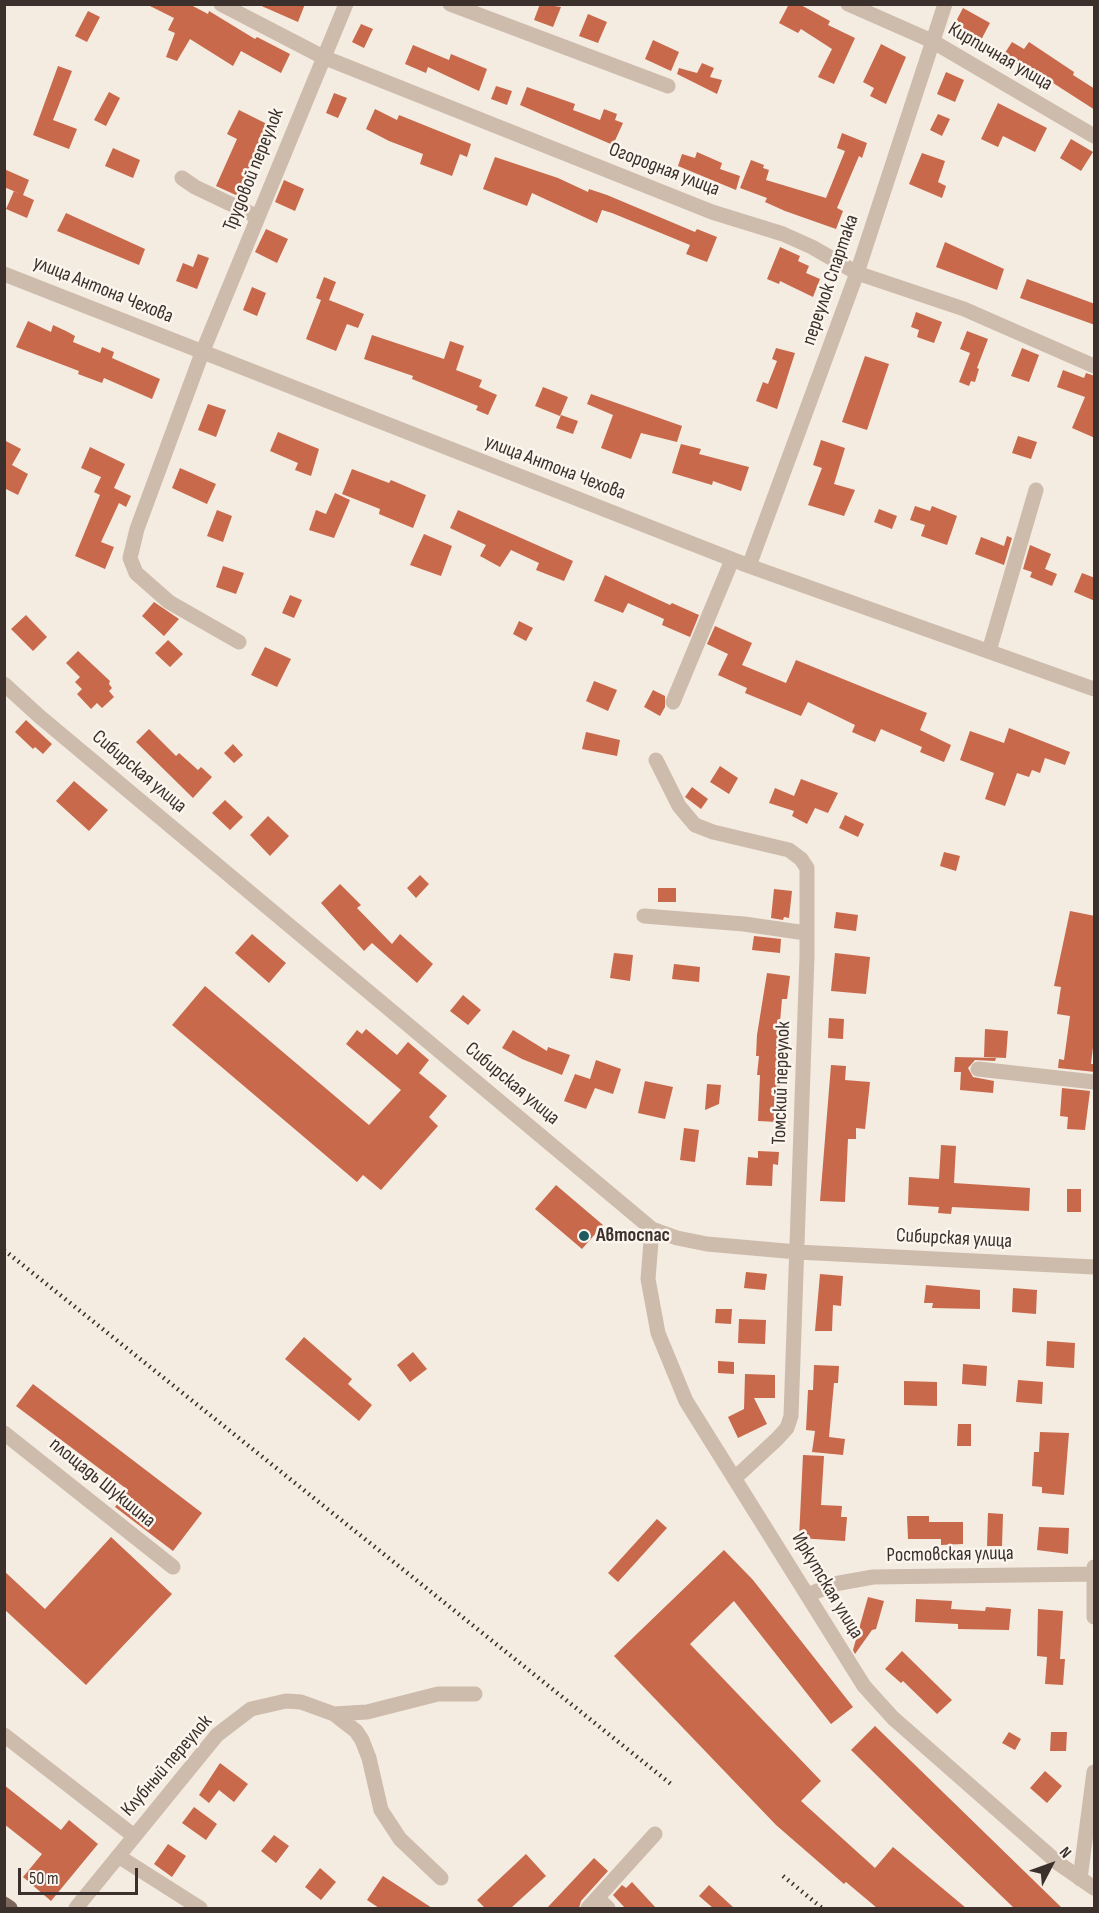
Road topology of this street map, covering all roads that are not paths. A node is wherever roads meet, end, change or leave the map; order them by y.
1 (221, 4) edge
2 (346, 4) edge
3 (450, 4) edge
4 (848, 4) edge
5 (945, 4) edge
6 (932, 41) junction
7 (323, 57) junction
8 (668, 86) dead end
9 (1095, 136) edge
10 (182, 178) dead end
11 (258, 217) junction
12 (857, 273) junction
13 (4, 274) edge
14 (202, 352) junction
15 (1095, 366) edge
16 (1036, 490) dead end
17 (732, 560) junction
18 (749, 566) junction
19 (239, 642) dead end
20 (989, 651) junction
21 (4, 684) edge
22 (1095, 689) edge
23 (673, 702) dead end
24 (656, 760) dead end
25 (644, 916) dead end
26 (806, 933) junction
27 (978, 1069) dead end
28 (1095, 1082) edge
29 (651, 1229) junction
30 (797, 1252) junction
31 (1095, 1267) edge
32 (4, 1433) edge
33 (736, 1478) junction
34 (173, 1567) dead end
35 (1094, 1572) edge
36 (808, 1595) junction
37 (1095, 1617) edge
38 (475, 1694) dead end
39 (334, 1714) junction
40 (4, 1735) edge
41 (1095, 1772) edge
42 (654, 1834) dead end
43 (134, 1836) junction
44 (118, 1856) junction
45 (441, 1878) dead end
46 (1080, 1879) junction
47 (1095, 1887) edge
48 (4, 1904) edge
49 (598, 1905) edge
50 (10, 1908) edge
51 (76, 1908) edge
52 (200, 1908) edge

1 - 7 street, Огородная улица
2 - 7 street, Трудовой переулок
3 - 8 street
4 - 6 street, Кирпичная улица
5 - 6 street, переулок Спартака
6 - 9 street, Кирпичная улица
6 - 12 street, переулок Спартака
7 - 11 street, Трудовой переулок
7 - 12 street, Огородная улица
10 - 11 street
11 - 14 street, Трудовой переулок
12 - 15 street, Огородная улица
12 - 18 street, переулок Спартака
13 - 14 street, улица Антона Чехова
14 - 17 street, улица Антона Чехова
14 - 19 street, Трудовой переулок
16 - 20 street
17 - 18 street, улица Антона Чехова
17 - 23 street
18 - 20 street, улица Антона Чехова
20 - 22 street, улица Антона Чехова
21 - 29 street, Сибирская улица
24 - 26 street, Томский переулок
25 - 26 street
26 - 30 street, Томский переулок
27 - 28 street
29 - 30 street, Сибирская улица
29 - 33 street, Иркутская улица
30 - 31 street, Сибирская улица
30 - 33 street, Томский переулок
32 - 34 street, площадь Шукшина
33 - 36 street, Иркутская улица
35 - 36 street, Ростовская улица
35 - 37 street
36 - 46 street, Иркутская улица
38 - 39 street
39 - 43 street, Клубный переулок
39 - 45 street, Клубный переулок
40 - 43 street
41 - 46 street
42 - 49 street
43 - 44 street, Клубный переулок
44 - 51 street, Клубный переулок
44 - 52 street
46 - 47 street, Иркутская улица
48 - 50 main road

